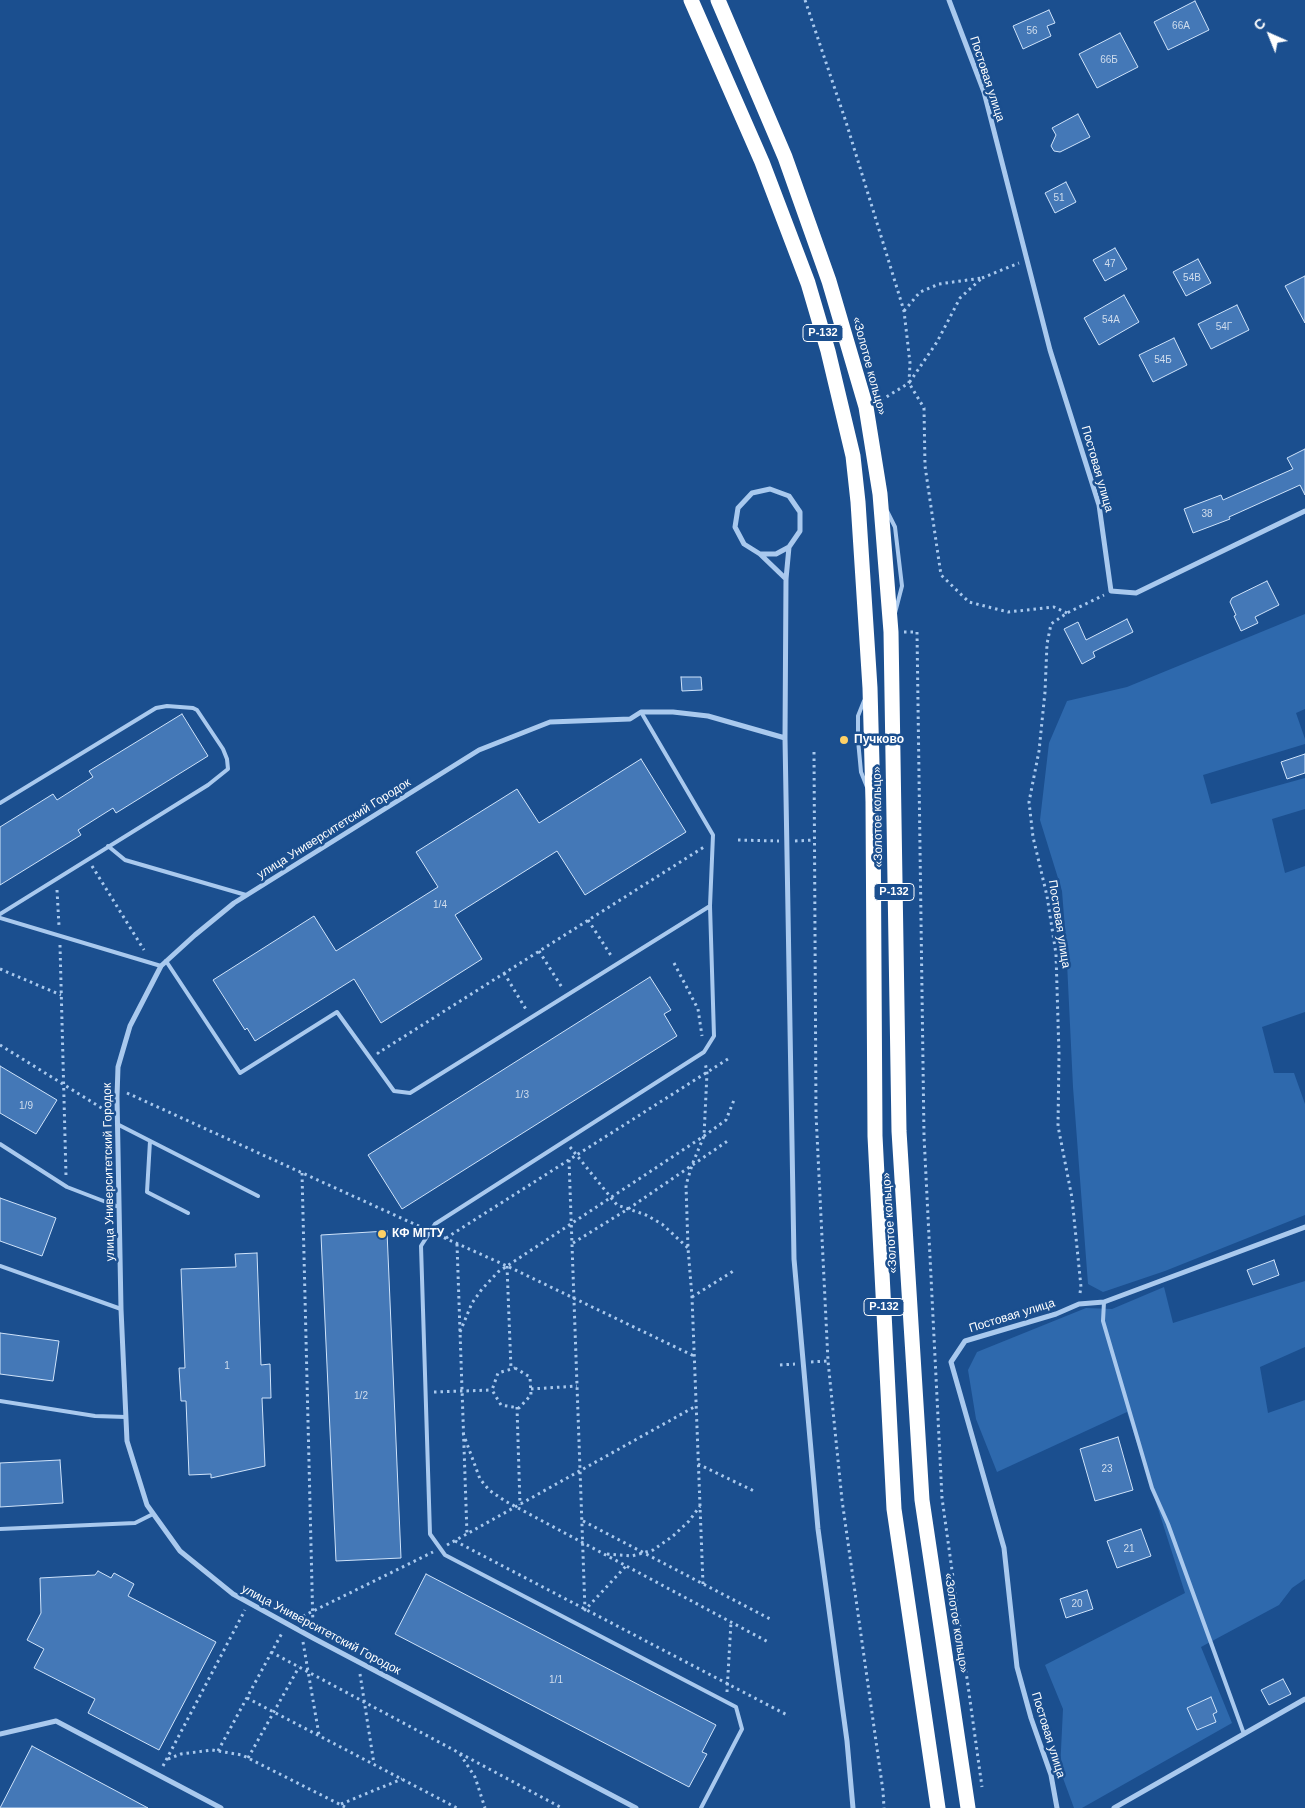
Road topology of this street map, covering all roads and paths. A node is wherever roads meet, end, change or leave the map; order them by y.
1 (690, 0) edge
2 (718, 0) edge
3 (805, 0) edge
4 (949, 0) edge
5 (1027, 260) junction
6 (982, 278) junction
7 (904, 311) junction
8 (909, 382) junction
9 (883, 399) dead end
10 (1305, 511) edge
11 (789, 548) junction
12 (760, 554) junction
13 (786, 579) junction
14 (1112, 591) junction
15 (1067, 614) junction
16 (896, 632) junction
17 (641, 712) junction
18 (785, 738) junction
19 (814, 752) dead end
20 (0, 803) edge
21 (713, 842) junction
22 (108, 846) junction
23 (88, 859) junction
24 (57, 878) junction
25 (246, 895) junction
26 (710, 906) junction
27 (0, 914) edge
28 (0, 918) edge
29 (588, 920) junction
30 (59, 936) junction
31 (539, 951) junction
32 (620, 952) dead end
33 (612, 957) junction
34 (166, 961) junction
35 (604, 963) dead end
36 (674, 963) dead end
37 (152, 964) junction
38 (161, 966) junction
39 (0, 968) edge
40 (504, 973) junction
41 (571, 984) dead end
42 (563, 989) junction
43 (556, 993) dead end
44 (61, 996) junction
45 (534, 1006) dead end
46 (527, 1011) junction
47 (519, 1016) dead end
48 (0, 1045) edge
49 (704, 1052) junction
50 (732, 1057) dead end
51 (383, 1060) dead end
52 (707, 1073) junction
53 (65, 1085) junction
54 (117, 1088) junction
55 (734, 1100) dead end
56 (117, 1117) junction
57 (117, 1124) junction
58 (704, 1136) junction
59 (565, 1140) junction
60 (728, 1140) dead end
61 (150, 1141) junction
62 (0, 1144) edge
63 (577, 1155) junction
64 (569, 1160) junction
65 (692, 1165) junction
66 (302, 1173) junction
67 (67, 1187) junction
68 (258, 1196) dead end
69 (612, 1198) junction
70 (119, 1207) junction
71 (628, 1209) junction
72 (188, 1213) dead end
73 (571, 1224) junction
74 (1305, 1226) edge
75 (430, 1231) junction
76 (445, 1238) junction
77 (457, 1244) junction
78 (572, 1244) junction
79 (688, 1248) junction
80 (0, 1266) edge
81 (507, 1266) junction
82 (735, 1270) dead end
83 (692, 1297) junction
84 (574, 1298) junction
85 (1104, 1302) junction
86 (1079, 1304) junction
87 (121, 1309) junction
88 (460, 1332) junction
89 (694, 1356) junction
90 (511, 1369) junction
91 (577, 1386) junction
92 (531, 1389) junction
93 (492, 1390) junction
94 (462, 1391) junction
95 (425, 1392) junction
96 (0, 1401) edge
97 (696, 1406) junction
98 (517, 1407) junction
99 (126, 1417) junction
100 (463, 1433) junction
101 (698, 1464) junction
102 (580, 1471) junction
103 (756, 1492) dead end
104 (520, 1504) junction
105 (700, 1506) junction
106 (516, 1507) junction
107 (153, 1514) junction
108 (582, 1521) junction
109 (0, 1529) edge
110 (467, 1534) junction
111 (454, 1541) junction
112 (583, 1543) junction
113 (440, 1548) junction
114 (643, 1552) junction
115 (604, 1554) junction
116 (626, 1566) junction
117 (703, 1584) junction
118 (249, 1603) junction
119 (585, 1610) junction
120 (313, 1611) junction
121 (772, 1620) dead end
122 (731, 1622) junction
123 (287, 1624) junction
124 (301, 1631) junction
125 (313, 1638) junction
126 (770, 1643) dead end
127 (271, 1652) junction
128 (358, 1662) junction
129 (299, 1667) junction
130 (308, 1671) junction
131 (727, 1684) junction
132 (247, 1698) junction
133 (1305, 1699) edge
134 (364, 1702) junction
135 (726, 1702) junction
136 (274, 1712) junction
137 (788, 1716) dead end
138 (0, 1734) edge
139 (1244, 1734) junction
140 (319, 1736) junction
141 (218, 1751) junction
142 (458, 1752) junction
143 (248, 1758) junction
144 (167, 1759) junction
145 (374, 1765) junction
146 (158, 1775) junction
147 (402, 1779) junction
148 (983, 1790) dead end
149 (340, 1805) junction
150 (220, 1808) edge
151 (347, 1808) edge
152 (457, 1808) edge
153 (484, 1808) edge
154 (562, 1808) edge
155 (636, 1808) edge
156 (701, 1808) edge
157 (853, 1808) edge
158 (884, 1808) edge
159 (938, 1808) edge
160 (968, 1808) edge
161 (1057, 1808) edge
162 (1114, 1808) edge

1 - 159 highway, «Золотое кольцо» / Р-132
2 - 16 highway, «Золотое кольцо» / Р-132
3 - 7 path
4 - 5 street, Постовая улица
5 - 6 path
5 - 14 street, Постовая улица
6 - 7 path
6 - 8 path
7 - 8 path
8 - 9 path
8 - 15 path
10 - 14 street
11 - 12 street
11 - 12 street
11 - 13 street
12 - 13 street
13 - 18 street
14 - 15 path, Постовая улица
15 - 86 path, Постовая улица
16 - 148 path
16 - 160 highway, «Золотое кольцо» / Р-132
17 - 18 street, улица Университетский Городок
17 - 21 lane
17 - 25 street, улица Университетский Городок
18 - 157 street
19 - 158 path
20 - 22 lane
21 - 26 lane
21 - 29 path
22 - 23 lane
22 - 25 lane
23 - 24 lane
23 - 37 path
24 - 27 lane
24 - 30 path
25 - 34 street, улица Университетский Городок
26 - 34 lane
26 - 49 lane
28 - 30 lane
29 - 31 path
29 - 33 path
30 - 37 lane
30 - 44 path
31 - 40 path
31 - 42 path
32 - 33 path
33 - 35 path
34 - 38 street, улица Университетский Городок
36 - 49 path
37 - 38 lane
38 - 54 street, улица Университетский Городок
39 - 44 path
40 - 46 path
40 - 51 path
41 - 42 path
42 - 43 path
44 - 53 path
45 - 46 path
46 - 47 path
48 - 53 path
49 - 52 path
49 - 59 lane
50 - 52 path
52 - 58 path
52 - 63 path
53 - 56 path
53 - 67 path
54 - 56 street, улица Университетский Городок
54 - 66 path
55 - 58 path
56 - 57 street, улица Университетский Городок
57 - 61 lane
57 - 70 street, улица Университетский Городок
58 - 65 path
58 - 69 path
59 - 63 path
59 - 75 lane
60 - 65 path
61 - 68 lane
61 - 72 lane
62 - 67 lane
63 - 64 path
63 - 69 path
64 - 73 path
64 - 76 path
65 - 71 path
65 - 79 path
66 - 75 path
66 - 120 path
67 - 70 lane
69 - 71 path
69 - 73 path
70 - 87 street, улица Университетский Городок
71 - 78 path
71 - 79 path
73 - 78 path
73 - 81 path
74 - 85 street
75 - 76 path
75 - 95 lane
76 - 77 path
77 - 81 path
77 - 88 path
78 - 84 path
79 - 83 path
80 - 87 lane
81 - 84 path
81 - 88 path
81 - 90 path
82 - 83 path
83 - 89 path
84 - 89 path
84 - 91 path
85 - 86 street
85 - 139 lane
86 - 161 street, Постовая улица
87 - 99 street, улица Университетский Городок
88 - 94 path
89 - 97 path
90 - 92 path
90 - 93 path
91 - 92 path
91 - 102 path
92 - 98 path
93 - 94 path
93 - 98 path
94 - 95 path
94 - 100 path
95 - 113 lane
96 - 99 lane
97 - 101 path
97 - 102 path
98 - 104 path
99 - 107 street, улица Университетский Городок
100 - 106 path
100 - 110 path
101 - 103 path
101 - 105 path
102 - 104 path
102 - 108 path
104 - 106 path
105 - 114 path
105 - 117 path
106 - 110 path
106 - 112 path
107 - 109 lane
107 - 118 street, улица Университетский Городок
108 - 112 path
108 - 114 path
110 - 111 path
111 - 113 path
111 - 119 path
112 - 115 path
112 - 119 path
113 - 120 path
113 - 135 lane
114 - 115 path
114 - 117 path
115 - 116 path
116 - 119 path
116 - 122 path
117 - 121 path
118 - 123 street, улица Университетский Городок
118 - 144 path
119 - 131 path
120 - 123 path
120 - 125 path
122 - 126 path
122 - 131 path
123 - 124 street, улица Университетский Городок
123 - 127 path
124 - 125 street, улица Университетский Городок
124 - 130 path
125 - 128 street, улица Университетский Городок
127 - 129 path
127 - 132 path
128 - 134 path
128 - 155 street, улица Университетский Городок
129 - 130 path
129 - 136 path
130 - 134 path
130 - 140 path
131 - 135 path
131 - 137 path
132 - 136 path
132 - 141 path
133 - 139 street
134 - 142 path
134 - 145 path
135 - 156 lane
136 - 140 path
136 - 143 path
138 - 146 street
139 - 162 street
140 - 145 path
141 - 143 path
141 - 144 path
142 - 153 path
142 - 154 path
143 - 149 path
144 - 146 path
145 - 147 path
146 - 150 street
147 - 149 path
147 - 152 path
149 - 151 path

